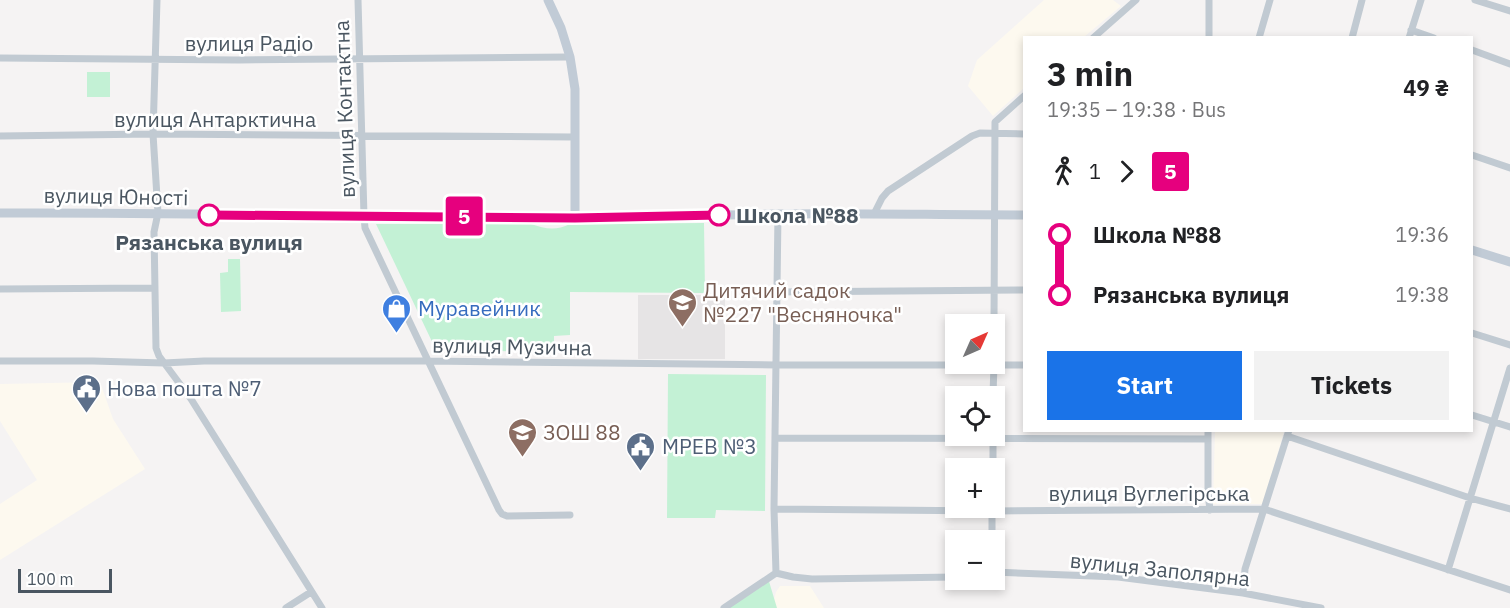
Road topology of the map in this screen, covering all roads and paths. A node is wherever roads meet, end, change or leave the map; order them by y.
1 (157, 0) edge
2 (358, 0) edge
3 (549, 0) edge
4 (1136, 0) edge
5 (1209, 0) edge
6 (1270, 0) edge
7 (1362, 0) edge
8 (1421, 0) edge
9 (1475, 0) edge
10 (1510, 11) edge
11 (1410, 34) edge
12 (1095, 36) edge
13 (1209, 36) edge
14 (1259, 36) edge
15 (1353, 36) edge
16 (1473, 50) edge
17 (570, 57) junction
18 (0, 58) edge
19 (156, 59) junction
20 (359, 59) junction
21 (1510, 64) edge
22 (1023, 97) edge
23 (153, 134) junction
24 (994, 134) junction
25 (1023, 134) edge
26 (0, 136) edge
27 (362, 136) junction
28 (574, 137) junction
29 (1473, 155) edge
30 (1510, 168) edge
31 (0, 213) edge
32 (158, 213) junction
33 (778, 214) junction
34 (874, 214) junction
35 (994, 215) junction
36 (1023, 215) edge
37 (363, 216) junction
38 (575, 218) junction
39 (1473, 250) edge
40 (1510, 262) edge
41 (154, 288) junction
42 (0, 289) edge
43 (994, 291) junction
44 (1023, 291) edge
45 (777, 292) junction
46 (994, 314) edge
47 (1473, 333) edge
48 (1510, 345) edge
49 (0, 361) edge
50 (428, 361) junction
51 (164, 363) junction
52 (945, 364) edge
53 (1005, 364) edge
54 (776, 365) junction
55 (1023, 365) edge
56 (1510, 368) edge
57 (1473, 415) edge
58 (1494, 422) junction
59 (1510, 426) edge
60 (1208, 432) edge
61 (1288, 433) edge
62 (945, 436) edge
63 (1005, 436) edge
64 (775, 438) junction
65 (1208, 439) junction
66 (1470, 498) junction
67 (774, 508) junction
68 (945, 509) edge
69 (1005, 509) edge
70 (1264, 509) junction
71 (1510, 509) edge
72 (1210, 510) junction
73 (570, 515) dead end
74 (1448, 570) junction
75 (1005, 572) edge
76 (776, 573) junction
77 (945, 577) edge
78 (1510, 590) edge
79 (311, 592) junction
80 (1243, 593) junction
81 (286, 608) edge
82 (322, 608) edge
83 (724, 608) edge
84 (1321, 608) edge

1 - 19 street
2 - 20 street, вулиця Контактна
3 - 17 street
4 - 12 street
5 - 13 street
6 - 14 street
7 - 15 street
8 - 11 street
9 - 10 street
16 - 21 street
17 - 20 street, вулиця Радіо
17 - 28 street
18 - 19 street, вулиця Радіо
19 - 20 street, вулиця Радіо
19 - 23 street
20 - 27 street, вулиця Контактна
22 - 24 street
23 - 26 street, вулиця Антарктична
23 - 27 street, вулиця Антарктична
23 - 32 street
24 - 25 street
24 - 34 street
24 - 35 street
27 - 28 street, вулиця Антарктична
27 - 37 street, вулиця Контактна
28 - 38 street
29 - 30 street
31 - 32 street, вулиця Юності
32 - 37 street, вулиця Юності
32 - 41 street
33 - 34 street, вулиця Юності
33 - 38 street, вулиця Юності
33 - 45 street
34 - 35 street, вулиця Юності
35 - 36 street, вулиця Юності
35 - 43 street
37 - 38 street, вулиця Юності
37 - 50 street, вулиця Контактна
39 - 40 street
41 - 42 street
41 - 51 street
43 - 44 street
43 - 45 street
43 - 46 street
45 - 54 street
47 - 48 street
49 - 51 street, вулиця Музична
50 - 51 street, вулиця Музична
50 - 54 street, вулиця Музична
50 - 73 street, вулиця Контактна
51 - 79 street
52 - 54 street, вулиця Музична
53 - 55 street, вулиця Музична
54 - 64 street
56 - 58 street
57 - 58 street
58 - 59 street
58 - 66 street
60 - 65 street
61 - 66 street
61 - 70 street
62 - 64 street
63 - 65 street
64 - 67 street
65 - 72 street
66 - 71 street
66 - 74 street
67 - 68 street, вулиця Вуглегірська
67 - 76 street
69 - 72 street, вулиця Вуглегірська
70 - 72 street, вулиця Вуглегірська
70 - 74 street, вулиця Вуглегірська
70 - 80 street
74 - 78 street, вулиця Вуглегірська
75 - 80 street, вулиця Заполярна
76 - 77 street
76 - 83 street
79 - 81 street
79 - 82 street
80 - 84 street, вулиця Заполярна

